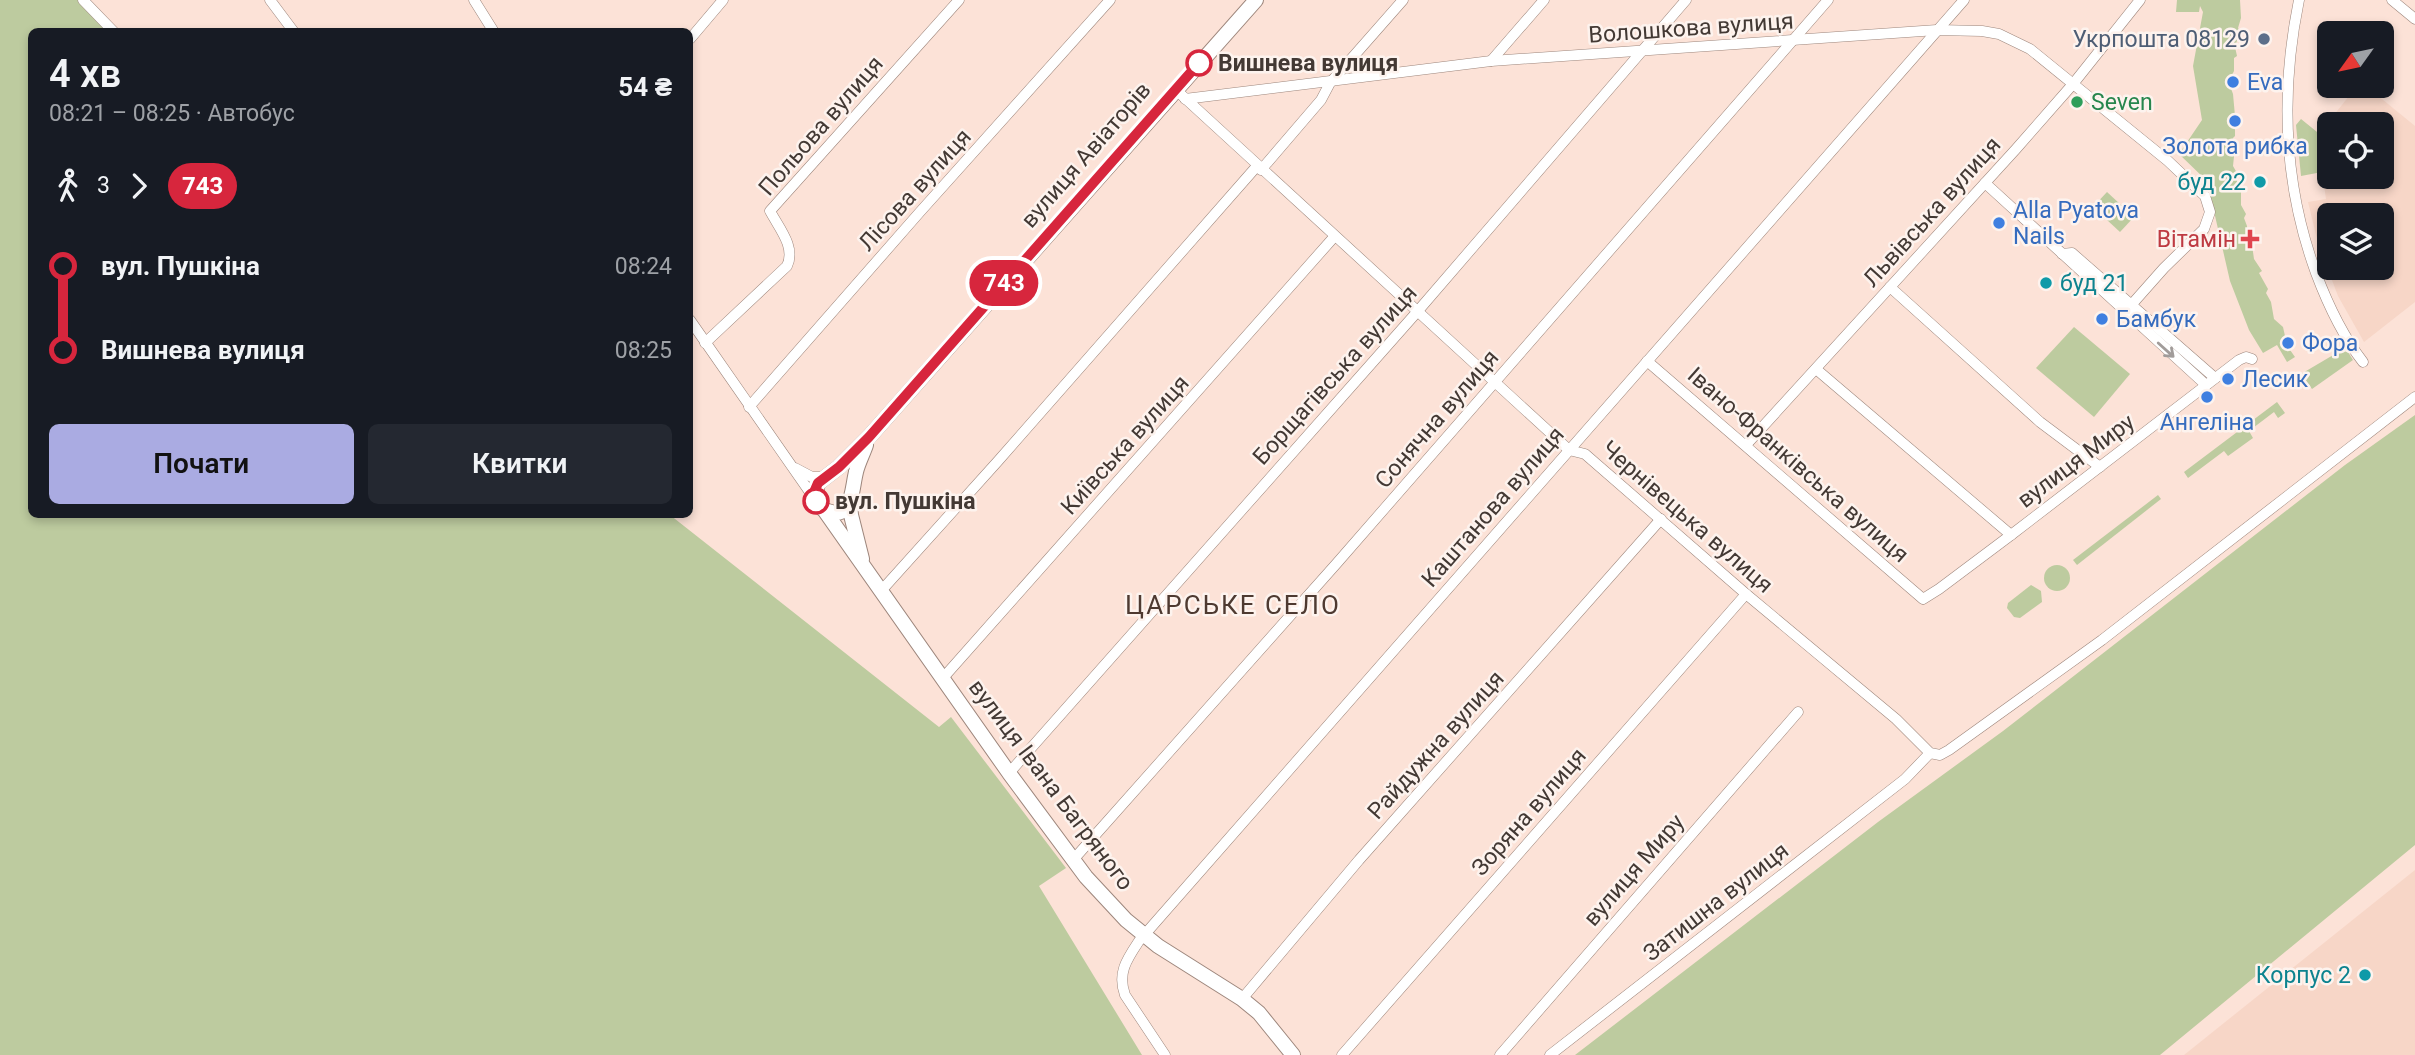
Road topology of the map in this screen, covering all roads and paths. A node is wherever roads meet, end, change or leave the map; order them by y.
1 (83, 0) edge
2 (270, 0) edge
3 (474, 0) edge
4 (723, 0) edge
5 (959, 0) edge
6 (1110, 0) edge
7 (1403, 0) edge
8 (1544, 0) edge
9 (1686, 0) edge
10 (1828, 0) edge
11 (1964, 0) edge
12 (2140, 0) edge
13 (2299, 0) edge
14 (2392, 0) edge
15 (1251, 2) edge
16 (2415, 19) edge
17 (110, 28) edge
18 (291, 28) edge
19 (492, 28) edge
20 (1937, 30) junction
21 (693, 35) edge
22 (1792, 40) junction
23 (1643, 50) junction
24 (1491, 61) junction
25 (1330, 83) junction
26 (2073, 84) junction
27 (1180, 94) junction
28 (1259, 168) junction
29 (1985, 183) junction
30 (1334, 237) junction
31 (1890, 286) junction
32 (2128, 309) junction
33 (1417, 312) junction
34 (693, 325) edge
35 (705, 343) junction
36 (2252, 359) dead end
37 (1647, 361) junction
38 (2363, 362) dead end
39 (1816, 369) junction
40 (2215, 378) junction
41 (1495, 382) junction
42 (2206, 385) junction
43 (2415, 397) edge
44 (749, 407) junction
45 (869, 437) junction
46 (1746, 445) junction
47 (1569, 450) junction
48 (789, 463) junction
49 (2100, 467) junction
50 (827, 476) junction
51 (852, 499) junction
52 (820, 506) junction
53 (1661, 519) junction
54 (2011, 535) junction
55 (864, 567) junction
56 (881, 591) junction
57 (1746, 594) junction
58 (1923, 598) joint
59 (943, 678) junction
60 (1798, 712) dead end
61 (1930, 753) junction
62 (1009, 773) junction
63 (1073, 860) junction
64 (1144, 935) junction
65 (1242, 999) junction
66 (1165, 1055) edge
67 (1293, 1055) edge
68 (1342, 1055) edge
69 (1500, 1055) edge
70 (1550, 1055) edge

1 - 17 street
2 - 18 street
3 - 19 street
4 - 21 street
5 - 35 street, Польова вулиця
6 - 44 street, Лісова вулиця
7 - 25 street
8 - 24 street
9 - 23 street, Борщагівська вулиця
10 - 22 street, Сонячна вулиця
11 - 20 street, Каштанова вулиця
12 - 26 street, Львівська вулиця
13 - 38 street
14 - 16 street
15 - 27 main road, вулиця Авіаторів
20 - 22 street, Волошкова вулиця
20 - 26 street, Волошкова вулиця
20 - 37 street, Каштанова вулиця
22 - 23 street, Волошкова вулиця
22 - 41 street, Сонячна вулиця
23 - 24 street, Волошкова вулиця
23 - 33 street, Борщагівська вулиця
24 - 25 street, Волошкова вулиця
25 - 27 street, Волошкова вулиця
25 - 28 street
26 - 29 street, Львівська вулиця
26 - 32 street, Волошкова вулиця
27 - 28 street, Чернівецька вулиця
27 - 45 main road, вулиця Авіаторів
28 - 30 street, Чернівецька вулиця
28 - 56 street
29 - 31 street, Львівська вулиця
29 - 32 street
30 - 33 street, Чернівецька вулиця
30 - 59 street, Київська вулиця
31 - 39 street, Львівська вулиця
31 - 49 street
32 - 40 street
32 -> 42 street
33 - 41 street, Чернівецька вулиця
33 - 62 street, Борщагівська вулиця
34 - 35 street, вулиця Івана Багряного
35 - 44 street, вулиця Івана Багряного
36 - 40 street, вулиця Миру
37 - 46 street, Івано-Франківська вулиця
37 - 47 street, Каштанова вулиця
39 - 46 street, Львівська вулиця
39 - 54 street
40 - 42 street, вулиця Миру
41 - 47 street, Чернівецька вулиця
41 - 63 street, Сонячна вулиця
42 - 49 street, вулиця Миру
43 - 61 street
44 - 48 street, вулиця Івана Багряного
45 - 50 main road, вулиця Авіаторів
45 - 51 main road, вулиця Авіаторів
46 - 58 street, Івано-Франківська вулиця
47 - 53 street, Чернівецька вулиця
47 - 64 street, Каштанова вулиця
48 - 50 street
48 - 52 street, вулиця Івана Багряного
49 - 54 street, вулиця Миру
50 - 51 main road
50 - 52 main road
51 - 52 main road
51 - 55 main road, вулиця Івана Багряного
52 - 55 main road, вулиця Івана Багряного
53 - 57 street, Чернівецька вулиця
53 - 65 street, Райдужна вулиця
54 - 58 street, вулиця Миру
55 - 56 main road, вулиця Івана Багряного
56 - 59 main road, вулиця Івана Багряного
57 - 61 street, Чернівецька вулиця
57 - 68 street, Зоряна вулиця
59 - 62 main road, вулиця Івана Багряного
60 - 69 street, вулиця Миру
61 - 70 street, Затишна вулиця
62 - 63 main road, вулиця Івана Багряного
63 - 64 main road, вулиця Івана Багряного
64 - 65 main road, вулиця Івана Багряного
64 - 66 street, Каштанова вулиця
65 - 67 main road, вулиця Івана Багряного

